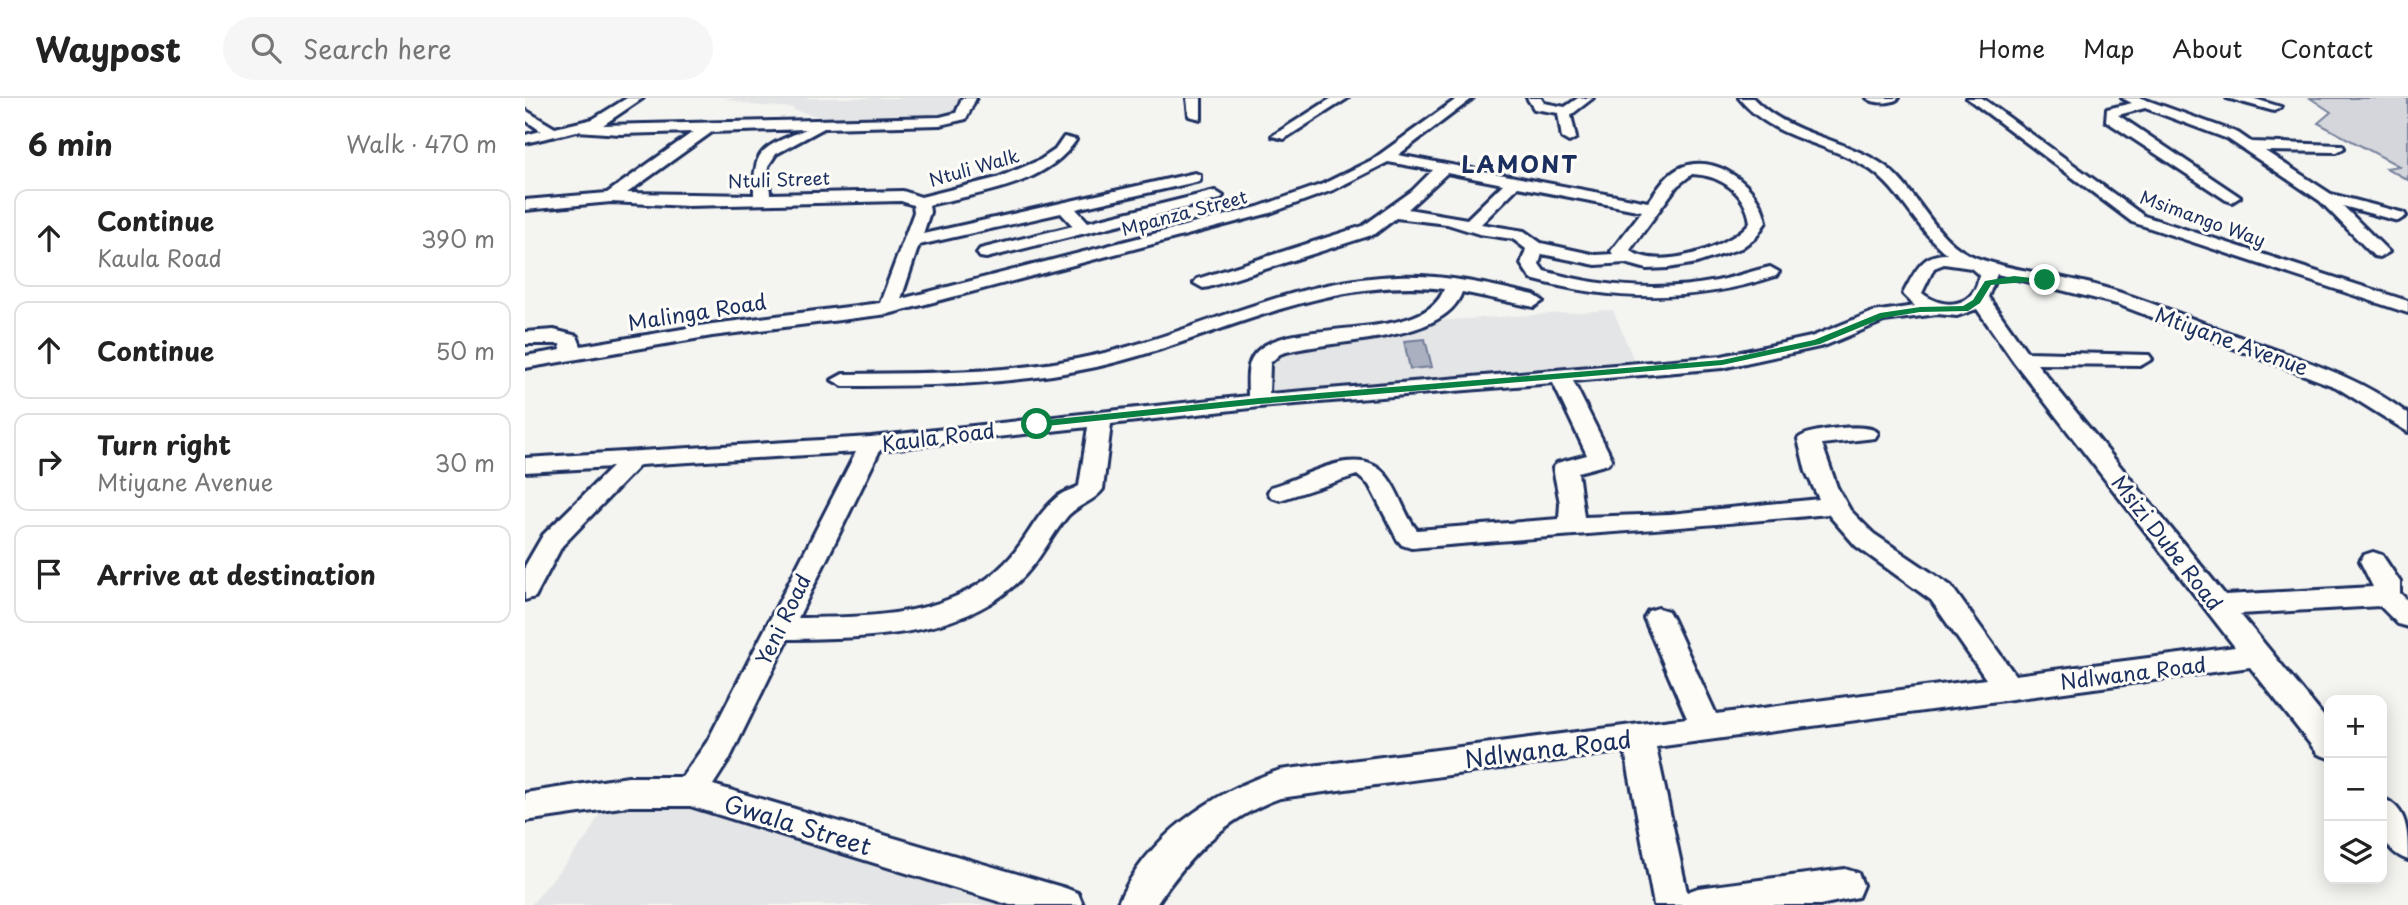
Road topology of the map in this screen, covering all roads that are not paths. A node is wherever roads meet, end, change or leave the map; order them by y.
1 (636, 98) edge
2 (969, 98) edge
3 (1194, 98) edge
4 (1341, 98) edge
5 (1466, 98) edge
6 (1534, 98) edge
7 (1586, 98) edge
8 (1746, 98) edge
9 (1974, 98) edge
10 (2129, 98) edge
11 (2234, 98) edge
12 (2146, 104) junction
13 (2274, 107) dead end
14 (1566, 111) junction
15 (525, 114) edge
16 (1196, 116) dead end
17 (828, 124) junction
18 (709, 127) junction
19 (582, 128) junction
20 (552, 133) junction
21 (1279, 136) dead end
22 (525, 138) edge
23 (1569, 138) dead end
24 (1069, 140) dead end
25 (2249, 146) junction
26 (2337, 149) dead end
27 (1386, 157) junction
28 (1443, 169) junction
29 (1195, 178) dead end
30 (1514, 182) junction
31 (1215, 196) dead end
32 (611, 197) junction
33 (2232, 197) dead end
34 (2326, 198) junction
35 (762, 200) junction
36 (920, 202) junction
37 (525, 205) edge
38 (1652, 208) junction
39 (1067, 209) junction
40 (1391, 212) junction
41 (2398, 216) dead end
42 (1925, 224) junction
43 (1470, 225) junction
44 (1084, 228) junction
45 (913, 241) junction
46 (1535, 247) junction
47 (2381, 252) dead end
48 (986, 253) dead end
49 (1625, 258) junction
50 (1927, 265) junction
51 (1770, 272) dead end
52 (1979, 277) junction
53 (1203, 283) dead end
54 (1455, 285) junction
55 (1912, 294) junction
56 (1534, 301) dead end
57 (2408, 307) edge
58 (888, 308) junction
59 (1942, 310) junction
60 (1880, 316) junction
61 (525, 338) edge
62 (2014, 348) junction
63 (571, 354) junction
64 (2142, 359) dead end
65 (525, 362) edge
66 (1560, 376) junction
67 (843, 380) dead end
68 (1259, 401) junction
69 (1101, 417) junction
70 (2408, 425) edge
71 (1867, 433) dead end
72 (871, 444) junction
73 (633, 459) junction
74 (525, 465) edge
75 (1280, 492) dead end
76 (1834, 505) junction
77 (1571, 526) junction
78 (2373, 561) dead end
79 (525, 590) edge
80 (2386, 596) junction
81 (2217, 605) junction
82 (2408, 617) edge
83 (1658, 618) dead end
84 (778, 629) junction
85 (2258, 655) junction
86 (2008, 688) junction
87 (1707, 728) junction
88 (1638, 736) junction
89 (2324, 739) edge
90 (691, 792) junction
91 (525, 807) edge
92 (1846, 885) dead end
93 (1065, 905) edge
94 (1135, 905) edge
95 (1672, 905) edge
96 (1698, 905) edge

1 - 19 street
2 - 17 street
3 - 16 street
4 - 21 street
5 - 27 street, Mpanza Street
6 - 14 street
7 - 14 street
8 - 42 street, Msizi Dube Road
9 - 57 street, Msimango Way
10 - 12 street
11 - 13 street
12 - 25 street
12 - 33 street
14 - 23 street
15 - 20 street
17 - 18 street
17 - 35 street
18 - 19 street
18 - 32 street
19 - 20 street
20 - 22 street
24 - 36 street, Ntuli Walk
25 - 26 street
25 - 34 street
27 - 28 street
27 - 58 street, Mpanza Street
28 - 30 street
28 - 40 street
29 - 39 street
30 - 38 street
30 - 43 street
31 - 44 street
32 - 35 street, Ntuli Street
32 - 37 street, Ntuli Street
34 - 41 street
34 - 47 street
35 - 36 street, Ntuli Street
36 - 45 street
38 - 49 street
38 - 49 street
39 - 44 street
39 - 45 street
40 - 43 street
40 - 53 street
42 - 50 street
42 - 52 street, Msizi Dube Road
43 - 46 street
44 - 48 street
45 - 58 street
46 - 49 street
46 - 51 street
50 - 52 street
50 - 55 street
52 - 59 street, Kaula Road
52 - 62 street, Msizi Dube Road
52 - 70 street, Mtiyane Avenue
54 - 56 street
54 - 67 street
54 - 68 street
55 - 59 street, Msizi Dube Road
55 - 60 street, Kaula Road
58 - 63 street, Malinga Road
59 - 60 street, Kaula Road
59 - 62 street, Msizi Dube Road
60 - 66 street, Kaula Road
61 - 63 street
62 - 64 street
62 - 81 street, Msizi Dube Road
63 - 65 street, Malinga Road
66 - 68 street, Kaula Road
66 - 77 street
68 - 69 street, Kaula Road
69 - 72 street, Kaula Road
69 - 84 street
71 - 76 street
72 - 73 street, Kaula Road
72 - 84 street, Yeni Road
73 - 74 street, Kaula Road
73 - 79 street
75 - 77 street
76 - 77 street
76 - 86 street
78 - 80 street
80 - 81 street
80 - 82 street
81 - 85 street, Msizi Dube Road
83 - 87 street
84 - 90 street, Yeni Road
85 - 86 street, Ndlwana Road
85 - 89 street, Msizi Dube Road
86 - 87 street, Ndlwana Road
87 - 88 street, Ndlwana Road
88 - 94 street, Ndlwana Road
88 - 95 street
90 - 91 street, Gwala Street
90 - 93 street, Gwala Street
92 - 96 street

